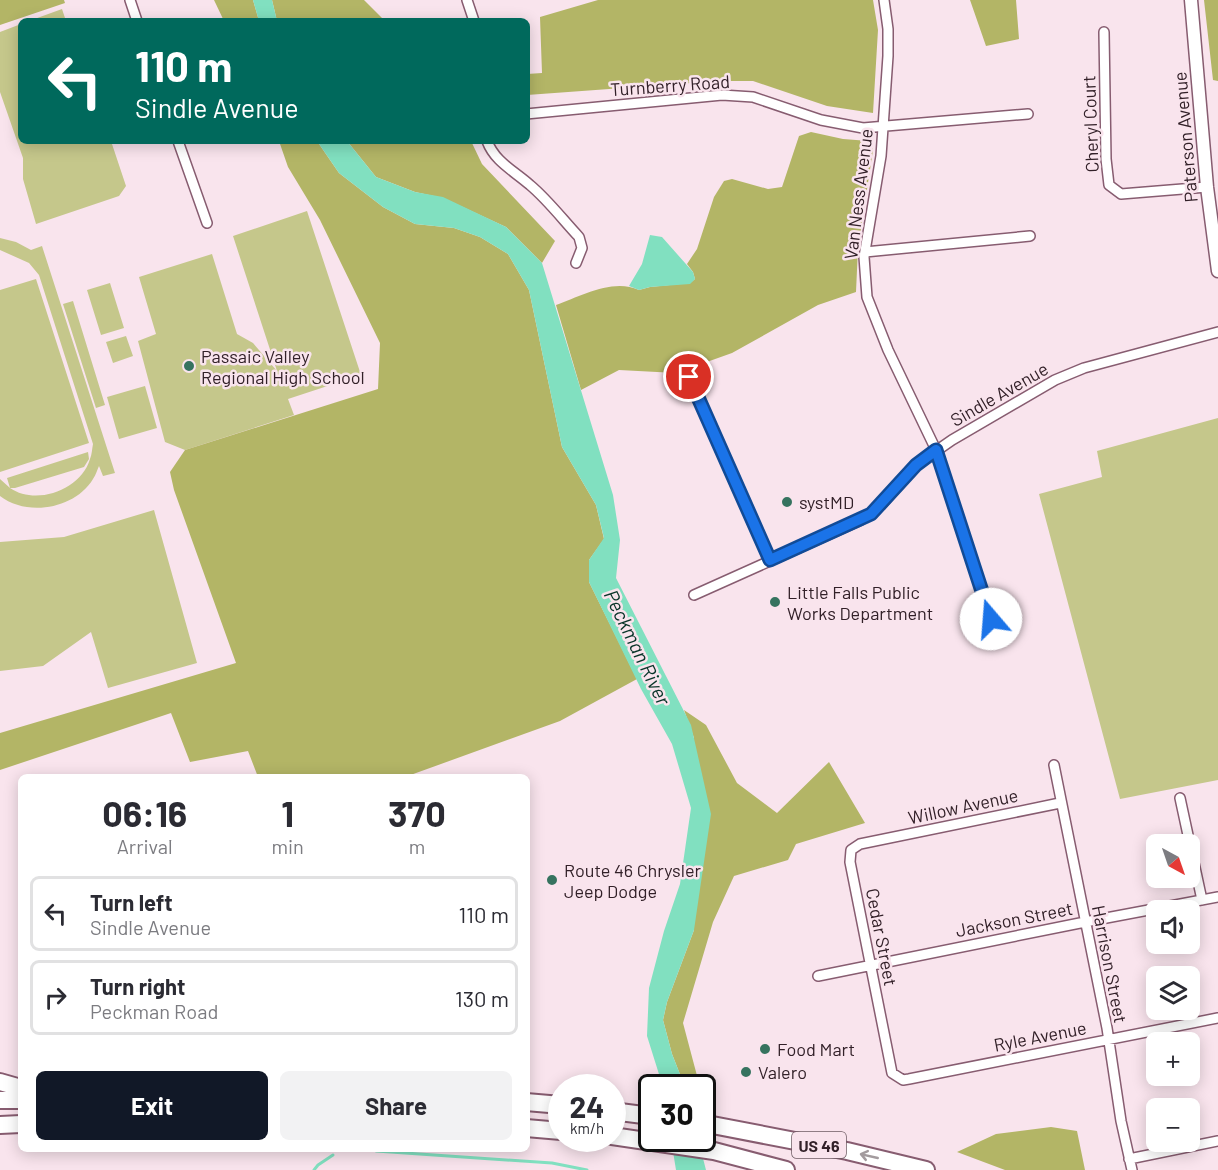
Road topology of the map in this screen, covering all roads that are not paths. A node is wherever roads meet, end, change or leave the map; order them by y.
1 (130, 0) edge
2 (467, 0) edge
3 (884, 0) edge
4 (1191, 0) edge
5 (136, 18) edge
6 (473, 18) edge
7 (1104, 32) dead end
8 (530, 114) edge
9 (1028, 114) dead end
10 (883, 127) junction
11 (179, 144) edge
12 (488, 144) edge
13 (1207, 187) junction
14 (207, 223) dead end
15 (1030, 236) dead end
16 (865, 252) junction
17 (576, 263) dead end
18 (1218, 271) edge
19 (1218, 332) edge
20 (689, 377) dead end
21 (936, 450) junction
22 (770, 560) junction
23 (694, 595) dead end
24 (991, 619) dead end
25 (1053, 765) dead end
26 (1180, 798) dead end
27 (1060, 803) junction
28 (872, 842) joint
29 (1218, 897) edge
30 (1202, 900) junction
31 (1085, 922) junction
32 (870, 964) junction
33 (818, 976) dead end
34 (1218, 1018) edge
35 (1108, 1040) junction
36 (887, 1052) joint
37 (0, 1082) edge
38 (18, 1087) edge
39 (0, 1100) edge
40 (18, 1100) edge
41 (530, 1102) edge
42 (548, 1104) edge
43 (18, 1124) edge
44 (0, 1125) edge
45 (716, 1125) edge
46 (530, 1128) edge
47 (548, 1130) edge
48 (626, 1138) edge
49 (1218, 1141) edge
50 (1129, 1159) junction
51 (786, 1170) edge
52 (926, 1170) edge
53 (1132, 1170) edge

1 - 5 street
2 - 6 street
3 - 10 street, Van Ness Avenue
4 - 13 main road, Paterson Avenue
7 - 13 street, Cheryl Court
8 - 10 street, Turnberry Road
9 - 10 street, Turnberry Road
10 - 16 street, Van Ness Avenue
11 - 14 street
12 - 17 street
13 - 18 main road, Paterson Avenue
15 - 16 street
16 - 21 street, Van Ness Avenue
19 - 21 street, Sindle Avenue
20 - 22 street
21 - 22 street, Sindle Avenue
21 - 24 street, Van Ness Avenue
22 - 23 street, Sindle Avenue
25 - 27 street, Harrison Street
26 - 30 street
27 - 28 street, Willow Avenue
27 - 31 street, Harrison Street
28 - 32 street, Cedar Street
29 - 30 street, Jackson Street
30 - 31 street, Jackson Street
31 - 32 street, Jackson Street
31 - 35 street, Harrison Street
32 - 33 street, Jackson Street
32 - 36 street, Cedar Street
34 - 35 street, Ryle Avenue
35 - 36 street, Ryle Avenue
35 - 50 street, Harrison Street
37 - 38 highway
39 - 40 highway
41 - 42 highway
43 - 44 highway
52 -> 45 highway, US 46
46 - 47 highway
48 - 51 highway, US 46
49 - 50 street
50 - 53 street, Harrison Street

